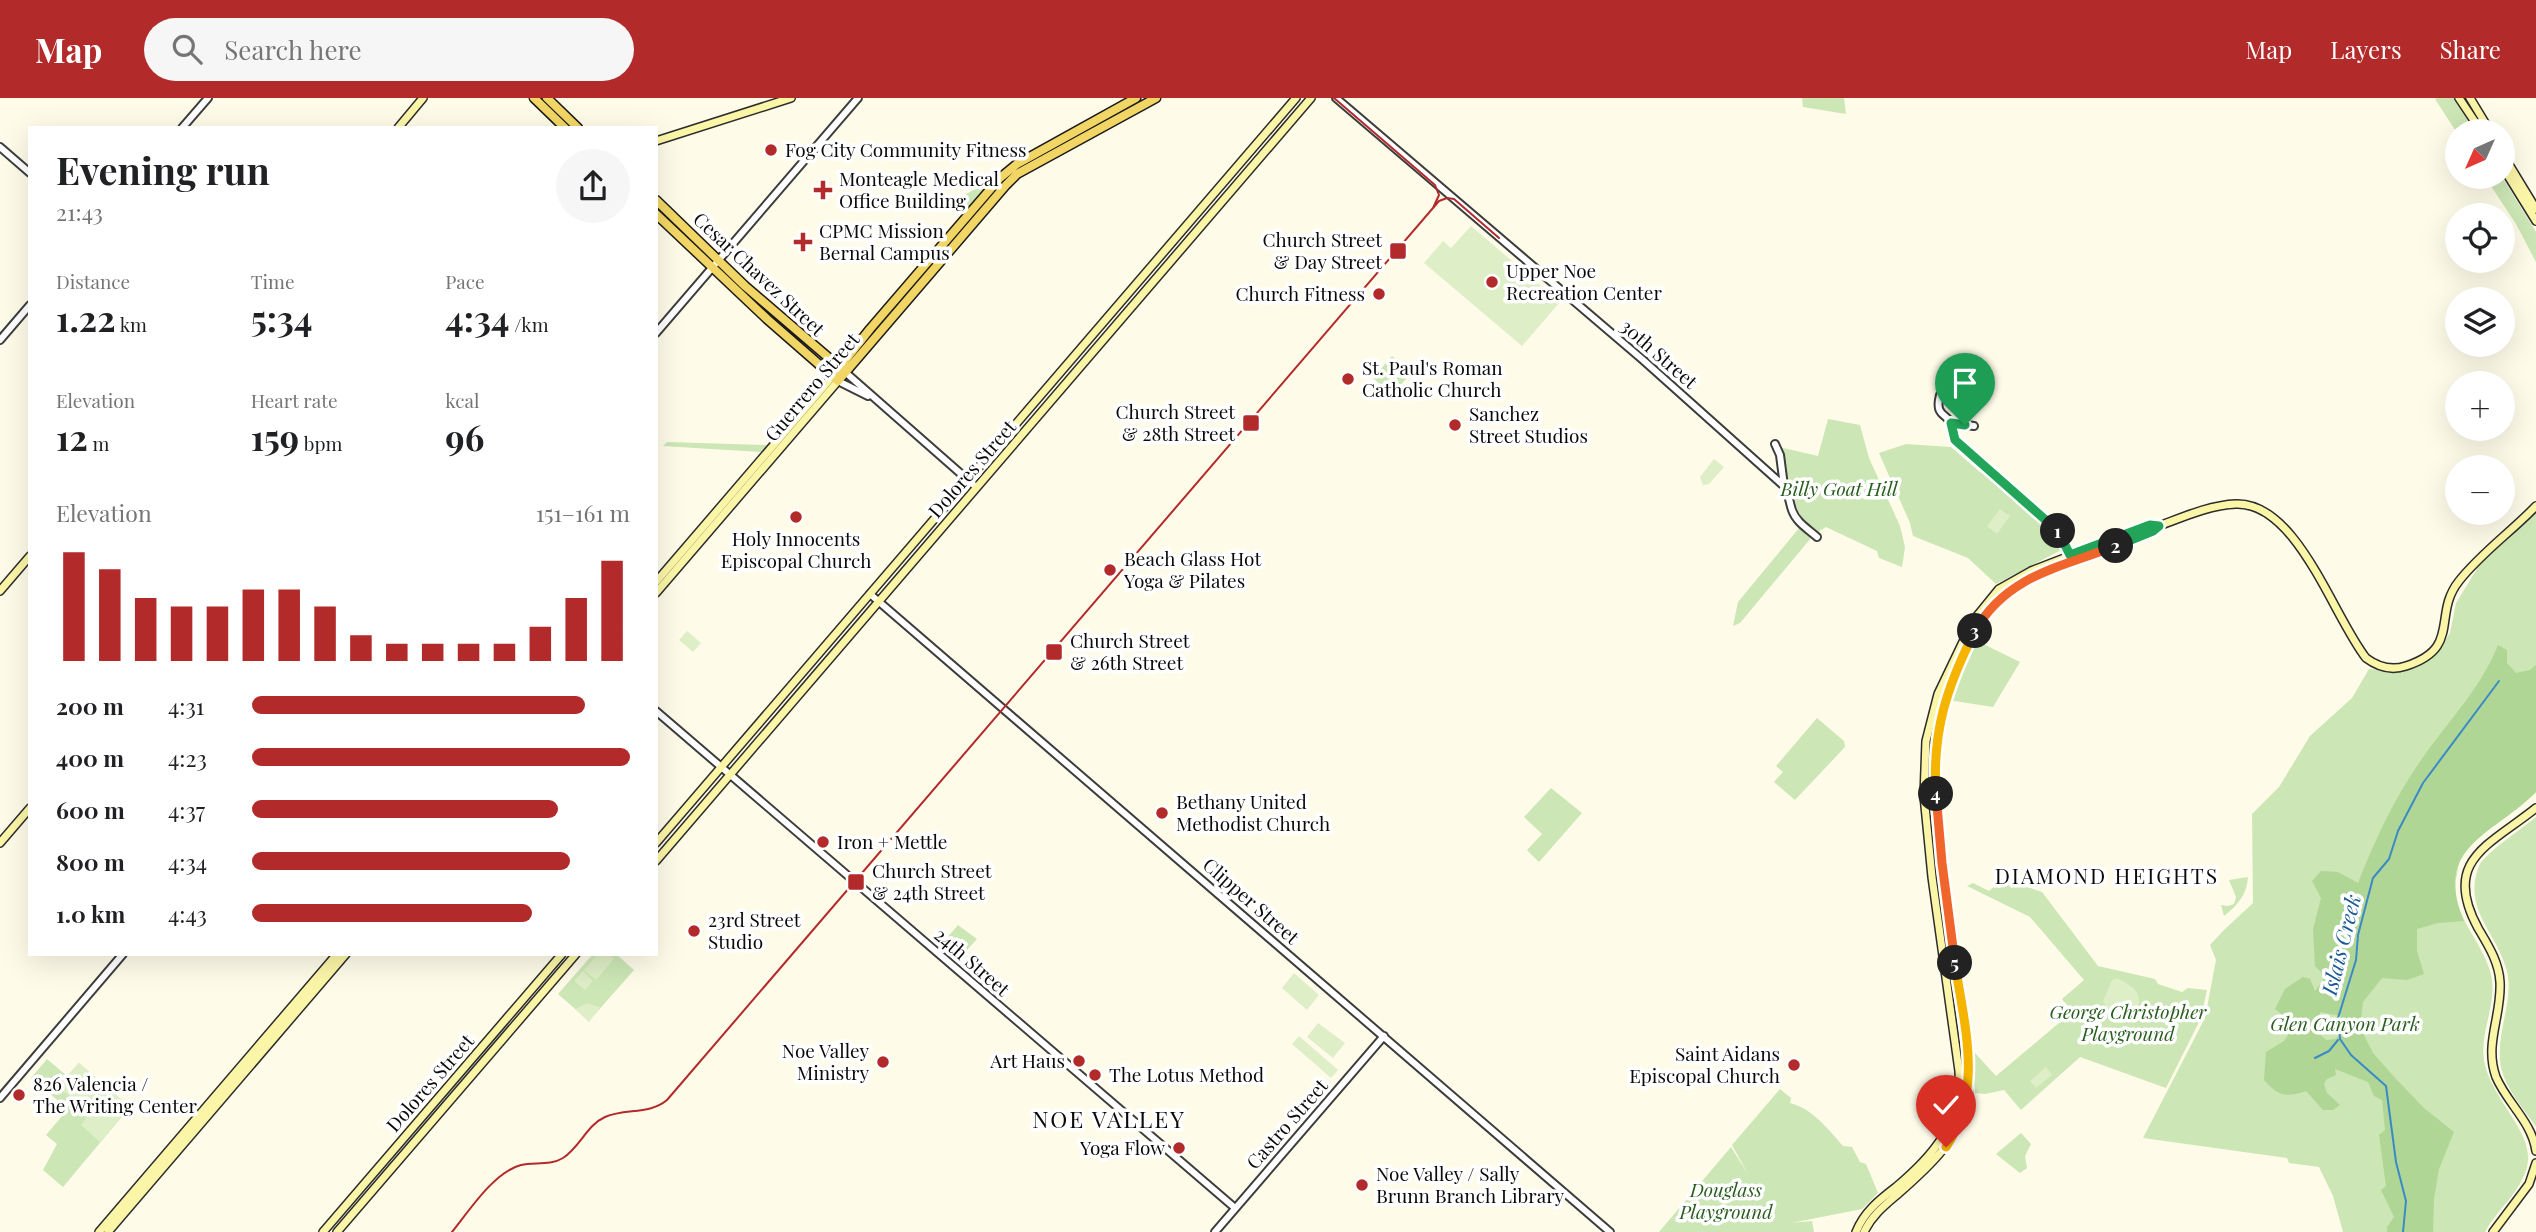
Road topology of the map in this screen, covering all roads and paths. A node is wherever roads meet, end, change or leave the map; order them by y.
1 (208, 98) edge
2 (424, 98) edge
3 (534, 98) edge
4 (547, 98) edge
5 (792, 98) edge
6 (859, 98) edge
7 (1136, 98) edge
8 (1156, 98) edge
9 (1296, 98) edge
10 (1311, 98) edge
11 (1336, 98) edge
12 (2459, 98) edge
13 (2470, 98) edge
14 (2473, 119) edge
15 (2483, 119) edge
16 (184, 126) edge
17 (400, 126) edge
18 (563, 126) edge
19 (576, 126) edge
20 (658, 141) edge
21 (0, 147) edge
22 (28, 171) edge
23 (2515, 174) edge
24 (2515, 187) edge
25 (986, 199) junction
26 (658, 202) edge
27 (2536, 209) edge
28 (658, 216) edge
29 (2536, 221) edge
30 (719, 260) junction
31 (713, 268) junction
32 (28, 307) edge
33 (658, 331) edge
34 (0, 340) edge
35 (842, 369) junction
36 (835, 379) junction
37 (1940, 395) dead end
38 (874, 399) junction
39 (1951, 423) junction
40 (1974, 426) dead end
41 (1775, 444) dead end
42 (968, 480) junction
43 (1784, 486) junction
44 (976, 487) junction
45 (2536, 506) edge
46 (2159, 526) junction
47 (1817, 537) dead end
48 (2070, 555) junction
49 (28, 558) edge
50 (658, 580) edge
51 (0, 591) edge
52 (658, 591) edge
53 (870, 594) junction
54 (878, 602) junction
55 (658, 713) edge
56 (722, 767) junction
57 (730, 775) junction
58 (2536, 808) edge
59 (28, 810) edge
60 (658, 841) edge
61 (0, 843) edge
62 (658, 859) edge
63 (121, 956) edge
64 (335, 956) edge
65 (344, 956) edge
66 (560, 956) edge
67 (574, 956) edge
68 (1384, 1036) junction
69 (475, 1054) junction
70 (484, 1062) junction
71 (0, 1098) edge
72 (2536, 1152) edge
73 (2536, 1163) edge
74 (1236, 1208) junction
75 (99, 1232) edge
76 (107, 1232) edge
77 (323, 1232) edge
78 (337, 1232) edge
79 (1215, 1232) edge
80 (1610, 1232) edge
81 (1856, 1232) edge
82 (1864, 1232) edge
83 (2493, 1232) edge

1 - 16 street
2 - 17 main road
3 - 18 main road
4 - 19 main road
5 - 20 main road
6 - 30 street
7 - 25 main road
8 - 25 main road
9 - 42 main road, Dolores Street
10 - 44 main road, Dolores Street
11 - 43 street, 30th Street
12 - 14 main road
13 - 15 main road
21 - 22 street
23 - 27 main road
24 - 29 main road
25 - 35 main road, Guerrero Street
26 - 30 main road, Cesar Chavez Street
28 - 31 main road, Cesar Chavez Street
30 - 31 street
30 - 35 main road, Cesar Chavez Street
31 - 33 street
31 - 36 main road, Cesar Chavez Street
32 - 34 street
35 - 36 main road, Guerrero Street
35 - 38 street, Cesar Chavez Street
36 - 38 street, Cesar Chavez Street
36 - 50 main road, Guerrero Street
36 - 52 main road, Guerrero Street
37 - 39 street
38 - 42 street, Cesar Chavez Street
39 - 40 street
39 - 48 street
41 - 43 street
42 - 44 street, Cesar Chavez Street
42 - 53 main road, Dolores Street
43 - 47 street, 30th Street
44 - 54 main road, Dolores Street
45 - 46 main road
46 - 48 main road
46 - 82 main road
48 - 81 main road
49 - 51 main road
53 - 54 street, Clipper Street
53 - 56 main road, Dolores Street
54 - 57 main road, Dolores Street
54 - 68 street, Clipper Street
55 - 56 street, 24th Street
56 - 57 street, 24th Street
56 - 60 main road, Dolores Street
57 - 62 main road, Dolores Street
57 - 74 street, 24th Street
58 - 72 main road
59 - 61 main road
63 - 71 street
64 - 75 main road
65 - 76 main road
66 - 69 main road, Dolores Street
67 - 70 main road, Dolores Street
68 - 74 street, Castro Street
68 - 80 street, Clipper Street
69 - 70 main road
69 - 77 main road, Dolores Street
70 - 78 main road, Dolores Street
73 - 83 main road
74 - 79 street, Castro Street

